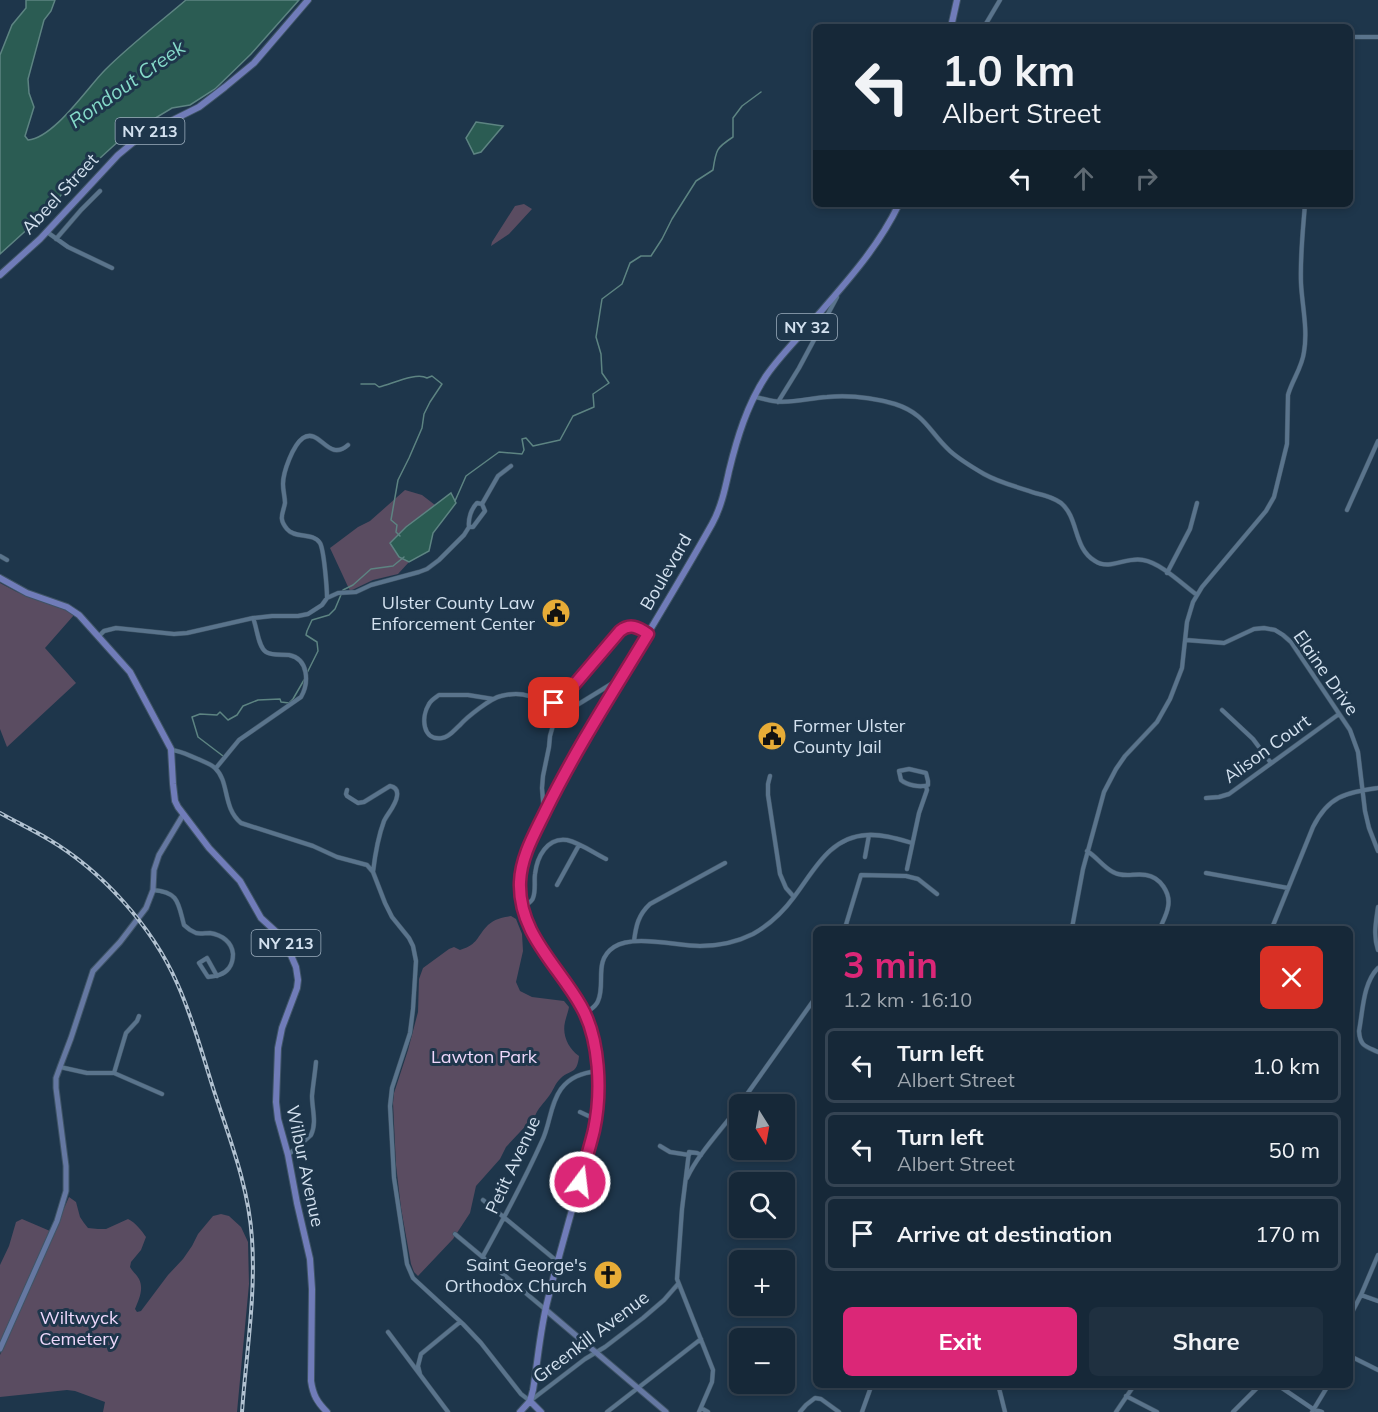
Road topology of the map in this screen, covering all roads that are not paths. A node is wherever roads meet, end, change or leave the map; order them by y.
1 (308, 0) edge
2 (957, 0) edge
3 (1000, 0) edge
4 (952, 24) edge
5 (986, 24) edge
6 (1353, 37) edge
7 (1378, 37) edge
8 (100, 191) dead end
9 (897, 207) edge
10 (1305, 207) edge
11 (47, 232) junction
12 (56, 239) junction
13 (112, 268) dead end
14 (0, 275) edge
15 (842, 288) junction
16 (754, 396) junction
17 (778, 402) junction
18 (1378, 441) edge
19 (348, 445) dead end
20 (511, 466) dead end
21 (1197, 503) dead end
22 (482, 504) junction
23 (1347, 510) dead end
24 (469, 527) junction
25 (0, 556) edge
26 (8, 560) dead end
27 (1167, 573) junction
28 (0, 578) edge
29 (1195, 597) junction
30 (327, 598) junction
31 (253, 618) junction
32 (648, 634) junction
33 (98, 636) junction
34 (1186, 640) junction
35 (622, 678) junction
36 (493, 699) junction
37 (1222, 710) dead end
38 (1339, 714) junction
39 (172, 750) junction
40 (1271, 764) junction
41 (216, 768) junction
42 (770, 776) dead end
43 (926, 786) junction
44 (1378, 788) edge
45 (347, 790) dead end
46 (1362, 790) junction
47 (1206, 798) dead end
48 (544, 814) junction
49 (183, 815) junction
50 (869, 835) junction
51 (912, 843) junction
52 (579, 845) junction
53 (1378, 850) edge
54 (1088, 851) junction
55 (865, 857) dead end
56 (606, 859) dead end
57 (725, 863) dead end
58 (907, 869) dead end
59 (373, 872) junction
60 (1206, 873) dead end
61 (557, 885) dead end
62 (1288, 888) junction
63 (153, 890) junction
64 (938, 894) dead end
65 (794, 897) junction
66 (523, 907) junction
67 (1378, 907) edge
68 (846, 926) edge
69 (1072, 926) edge
70 (1161, 926) edge
71 (1273, 926) edge
72 (634, 941) junction
73 (1378, 950) edge
74 (1378, 968) edge
75 (217, 976) junction
76 (813, 1001) edge
77 (585, 1014) junction
78 (139, 1016) dead end
79 (1378, 1052) edge
80 (316, 1062) dead end
81 (60, 1067) junction
82 (597, 1071) junction
83 (114, 1073) junction
84 (162, 1094) dead end
85 (748, 1094) edge
86 (580, 1112) dead end
87 (595, 1119) junction
88 (729, 1119) edge
89 (660, 1146) dead end
90 (689, 1153) junction
91 (288, 1155) junction
92 (701, 1155) junction
93 (566, 1173) dead end
94 (580, 1182) junction
95 (685, 1185) junction
96 (483, 1200) dead end
97 (505, 1217) junction
98 (455, 1234) dead end
99 (1378, 1255) edge
100 (483, 1256) junction
101 (558, 1262) junction
102 (678, 1284) junction
103 (1361, 1295) junction
104 (1378, 1300) edge
105 (546, 1310) junction
106 (1353, 1310) edge
107 (460, 1322) junction
108 (388, 1332) dead end
109 (701, 1339) junction
110 (0, 1349) edge
111 (596, 1353) junction
112 (1353, 1358) edge
113 (1378, 1370) edge
114 (420, 1374) junction
115 (638, 1388) junction
116 (871, 1388) edge
117 (999, 1388) edge
118 (1132, 1388) edge
119 (1257, 1388) edge
120 (1282, 1388) edge
121 (1326, 1388) edge
122 (1126, 1396) junction
123 (530, 1401) junction
124 (700, 1410) edge
125 (1312, 1410) edge
126 (327, 1412) edge
127 (448, 1412) edge
128 (520, 1412) edge
129 (533, 1412) edge
130 (541, 1412) edge
131 (607, 1412) edge
132 (666, 1412) edge
133 (708, 1412) edge
134 (800, 1412) edge
135 (838, 1412) edge
136 (862, 1412) edge
137 (1005, 1412) edge
138 (1116, 1412) edge
139 (1157, 1412) edge
140 (1233, 1412) edge
141 (1322, 1412) edge

1 - 11 main road, Abeel Street / NY 213
2 - 4 main road
3 - 5 street
6 - 7 street
8 - 12 street
9 - 15 main road, NY 32
10 - 29 street
11 - 12 street
11 - 14 main road, Abeel Street / NY 213
12 - 13 street
15 - 16 main road, NY 32
15 - 17 street
16 - 17 street
16 - 32 main road, Boulevard / NY 32
17 - 27 street
18 - 23 street
19 - 30 street
20 - 22 street
21 - 27 street
22 - 24 street
22 - 24 street
24 - 30 street
25 - 26 street
27 - 29 street
28 - 33 main road, Wilbur Avenue / NY 213
29 - 34 street
30 - 31 street
31 - 33 street
31 - 41 street
32 - 35 main road, Boulevard / NY 32
32 - 36 street
33 - 39 main road, Wilbur Avenue / NY 213
34 - 38 street, Elaine Drive
34 - 54 street
35 - 48 main road, Boulevard / NY 32
35 - 48 street
36 - 36 street
37 - 40 street
38 - 40 street, Alison Court
38 - 46 street, Elaine Drive
39 - 41 street
39 - 49 main road, Wilbur Avenue / NY 213
40 - 47 street, Alison Court
41 - 59 street
42 - 65 street
43 - 43 street
43 - 51 street
44 - 46 street
45 - 59 street
46 - 53 street, Elaine Drive
46 - 62 street
48 - 66 main road, Boulevard / NY 32
49 - 63 street
49 - 91 main road, Wilbur Avenue / NY 213
50 - 51 street
50 - 55 street
50 - 65 street
51 - 58 street
52 - 56 street
52 - 61 street
52 - 66 street
54 - 69 street
54 - 70 street
57 - 72 street
59 - 107 street
60 - 62 street
62 - 71 street
63 - 75 street
63 - 81 street
64 - 68 street
65 - 72 street
66 - 77 main road, Boulevard / NY 32
67 - 73 street
72 - 77 street
74 - 79 street
75 - 75 street
76 - 85 street
77 - 82 main road, Boulevard / NY 32
78 - 83 street
80 - 91 street
81 - 83 street
81 - 110 street
82 - 87 main road, Boulevard / NY 32
82 - 97 street, Petit Avenue
83 - 84 street
86 - 87 street
87 - 94 main road, Boulevard / NY 32
88 - 92 street
89 - 90 street
90 - 92 street
90 - 95 street
91 - 126 main road, Wilbur Avenue / NY 213
92 - 95 street
93 - 94 street
94 - 101 main road, Boulevard / NY 32
95 - 102 street
96 - 97 street
97 - 100 street, Petit Avenue
97 - 101 street
98 - 100 street
99 - 103 street
100 - 105 street
101 - 105 main road, Boulevard / NY 32
102 - 109 street
102 - 111 street, Greenkill Avenue
103 - 104 street
103 - 106 street
105 - 111 street
105 - 123 main road, Boulevard / NY 32
107 - 114 street
107 - 123 street
108 - 114 street
109 - 115 street
109 - 124 street
111 - 115 street
111 - 123 street, Greenkill Avenue
112 - 113 street
114 - 127 street
115 - 131 street
115 - 132 street
116 - 136 street
117 - 137 street
118 - 122 street
119 - 140 street
120 - 125 street
121 - 125 street
122 - 138 street
122 - 139 street
123 - 128 main road, Greenkill Avenue
123 - 129 main road, NY 32
123 - 130 main road
124 - 133 street
125 - 141 street
134 - 135 street

